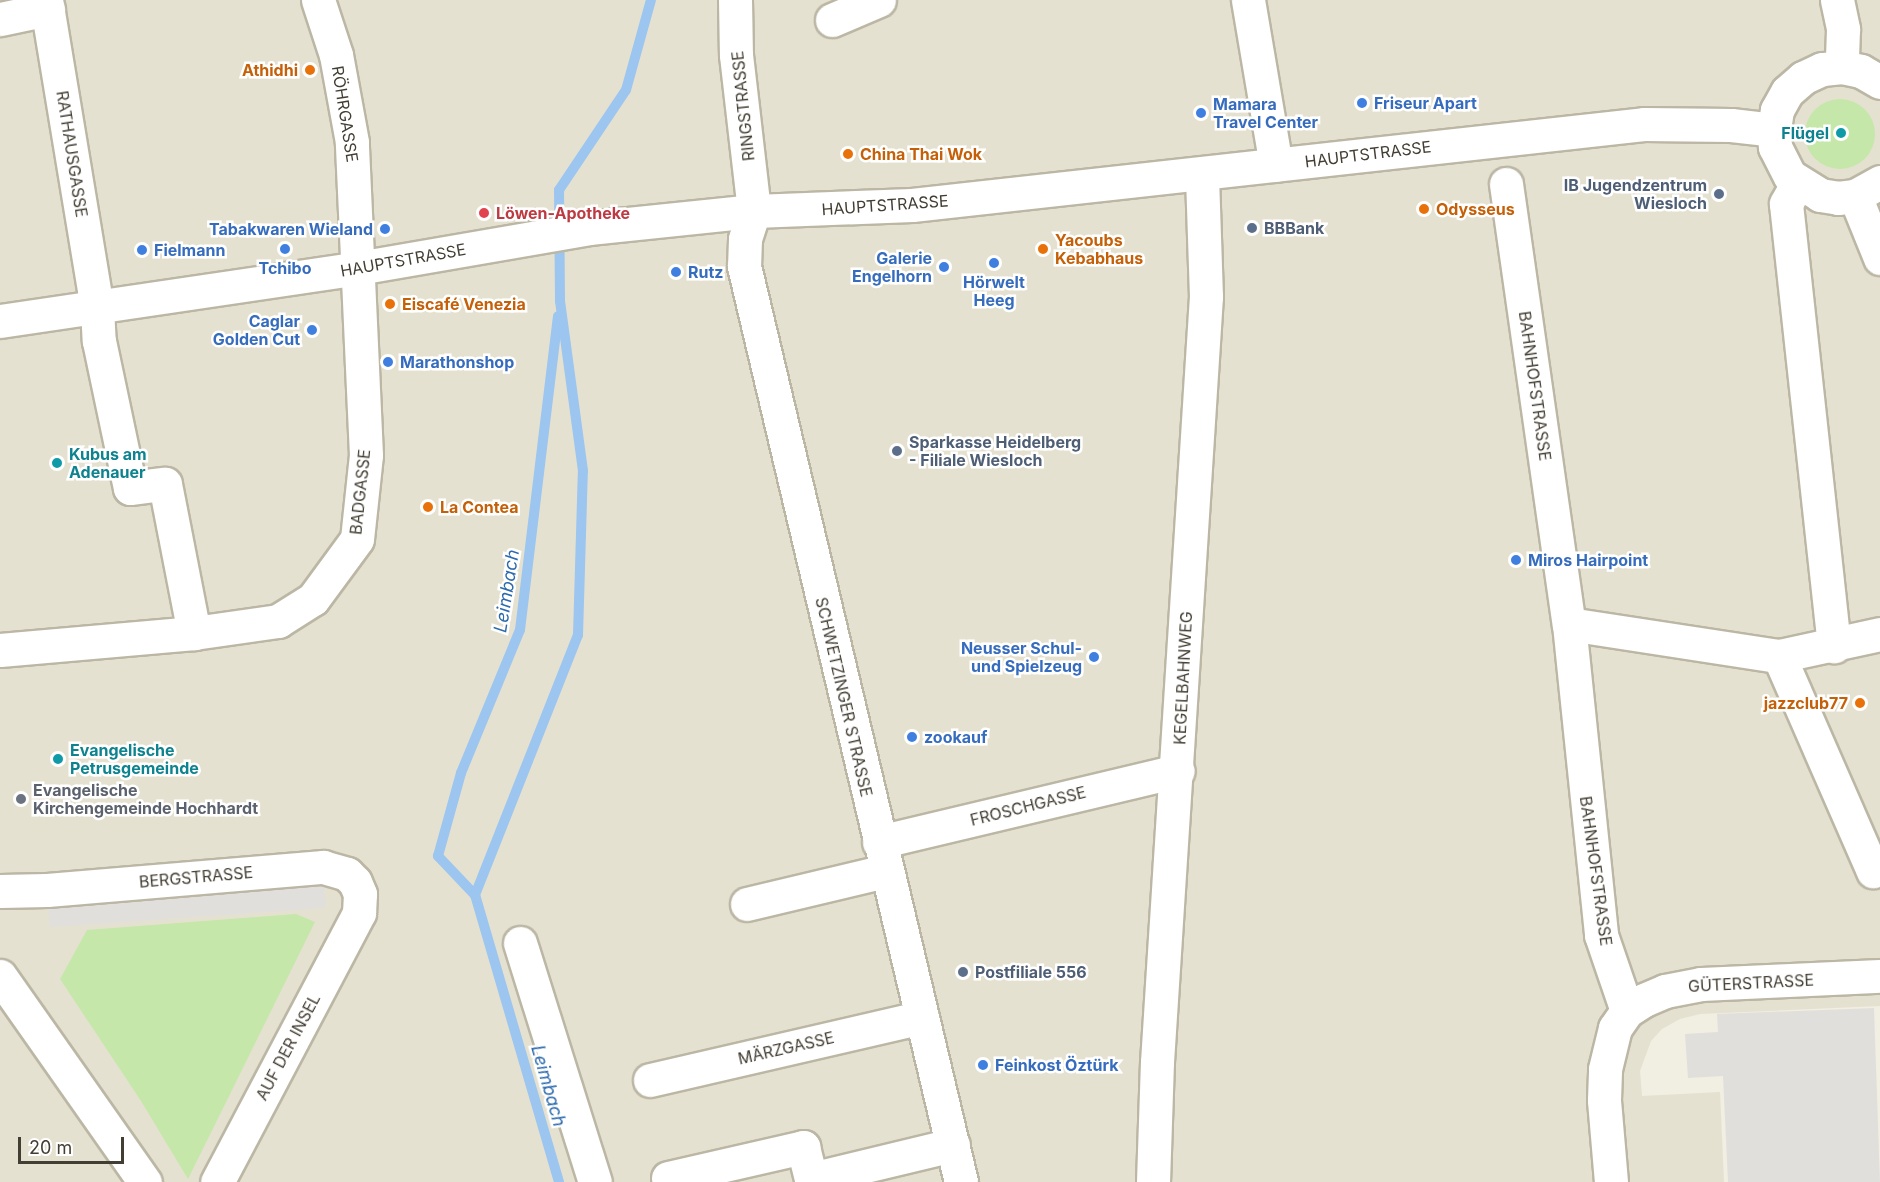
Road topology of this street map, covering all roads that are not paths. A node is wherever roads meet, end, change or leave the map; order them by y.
1 (318, 0) edge
2 (735, 0) edge
3 (879, 0) edge
4 (1248, 0) edge
5 (1838, 0) edge
6 (47, 5) edge
7 (0, 19) edge
8 (832, 20) dead end
9 (1842, 67) junction
10 (1880, 82) edge
11 (1774, 130) junction
12 (1276, 165) junction
13 (1202, 174) junction
14 (1798, 182) junction
15 (1506, 184) dead end
16 (1867, 189) edge
17 (754, 211) junction
18 (1880, 258) edge
19 (359, 279) junction
20 (97, 308) junction
21 (0, 321) edge
22 (1569, 624) junction
23 (194, 633) junction
24 (1880, 634) edge
25 (1834, 646) junction
26 (0, 650) edge
27 (1779, 656) junction
28 (1178, 771) junction
29 (882, 857) junction
30 (1873, 871) dead end
31 (0, 891) edge
32 (747, 904) dead end
33 (359, 913) joint
34 (520, 943) dead end
35 (0, 976) edge
36 (1880, 976) edge
37 (1627, 1011) junction
38 (922, 1017) junction
39 (650, 1080) dead end
40 (953, 1144) junction
41 (668, 1178) dead end
42 (145, 1182) edge
43 (217, 1182) edge
44 (595, 1182) edge
45 (962, 1182) edge
46 (1153, 1182) edge
47 (1611, 1182) edge

1 - 19 street, RÖHRGASSE
2 - 17 street, RINGSTRASSE
3 - 8 street
4 - 12 street
5 - 9 street
6 - 7 street
6 - 20 street, RATHAUSGASSE
9 - 10 street
9 - 11 street
11 - 12 street, HAUPTSTRASSE
11 - 14 street
12 - 13 street, HAUPTSTRASSE
13 - 17 street, HAUPTSTRASSE
13 - 28 street, KEGELBAHNWEG
14 - 16 street
14 - 25 street
15 - 22 street, BAHNHOFSTRASSE
16 - 18 street
17 - 19 street, HAUPTSTRASSE
17 - 29 street, SCHWETZINGER STRASSE
19 - 20 street, HAUPTSTRASSE
19 - 23 street, BADGASSE
20 - 21 street, HAUPTSTRASSE
20 - 23 street, RATHAUSGASSE
22 - 27 street
22 - 37 street, BAHNHOFSTRASSE
23 - 26 street, BADGASSE
24 - 25 street
25 - 27 street
27 - 30 street
28 - 29 street, FROSCHGASSE
28 - 46 street, KEGELBAHNWEG
29 - 32 street, FROSCHGASSE
29 - 38 street, SCHWETZINGER STRASSE
31 - 33 street, BERGSTRASSE
33 - 43 street, AUF DER INSEL
34 - 44 street
35 - 42 street
36 - 37 street, GÜTERSTRASSE
37 - 47 street
38 - 39 street, MÄRZGASSE
38 - 40 street, SCHWETZINGER STRASSE
40 - 41 street
40 - 45 street, SCHWETZINGER STRASSE

